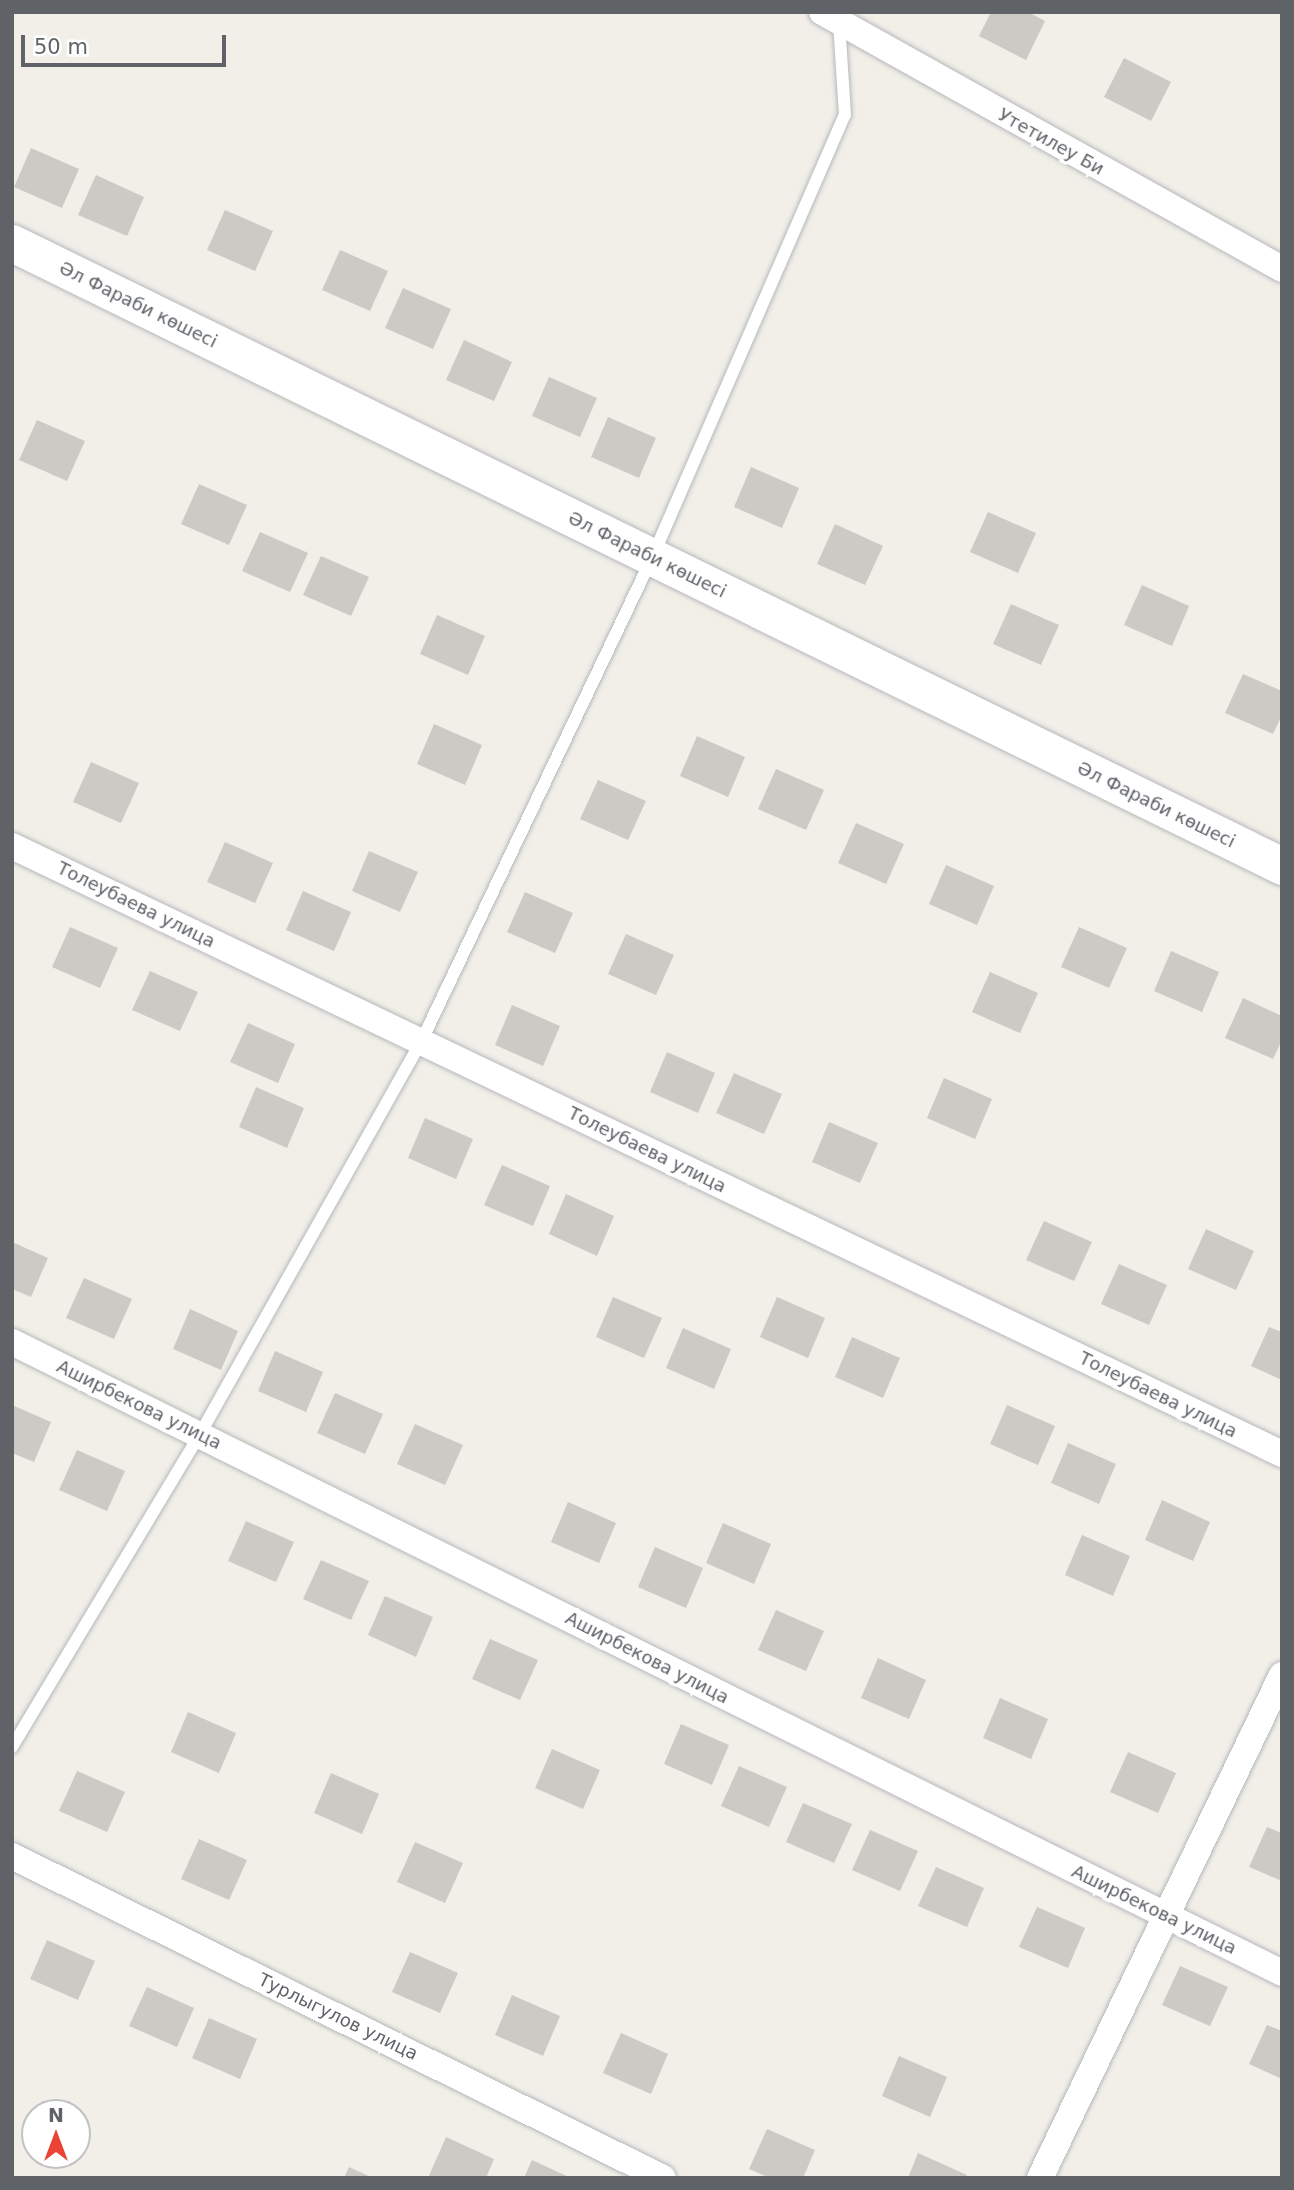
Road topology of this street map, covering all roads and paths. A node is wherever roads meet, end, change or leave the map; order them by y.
1 (830, 17) edge
2 (12, 243) edge
3 (1282, 269) edge
4 (652, 558) junction
5 (12, 846) edge
6 (1282, 866) edge
7 (421, 1042) junction
8 (12, 1342) edge
9 (200, 1434) junction
10 (1282, 1454) edge
11 (1282, 1675) edge
12 (12, 1747) edge
13 (12, 1856) edge
14 (1165, 1916) junction
15 (1282, 1973) edge
16 (663, 2178) edge
17 (1040, 2178) edge

1 - 3 street, Утетилеу Би
1 - 4 lane
2 - 4 street, Әл Фараби көшесі
4 - 6 street, Әл Фараби көшесі
4 - 7 lane
5 - 7 street, Толеубаева улица
7 - 9 lane
7 - 10 street, Толеубаева улица
8 - 9 street, Аширбекова улица
9 - 12 lane
9 - 14 street, Аширбекова улица
11 - 14 street
13 - 16 street, Турлыгулов улица
14 - 15 street, Аширбекова улица
14 - 17 street

